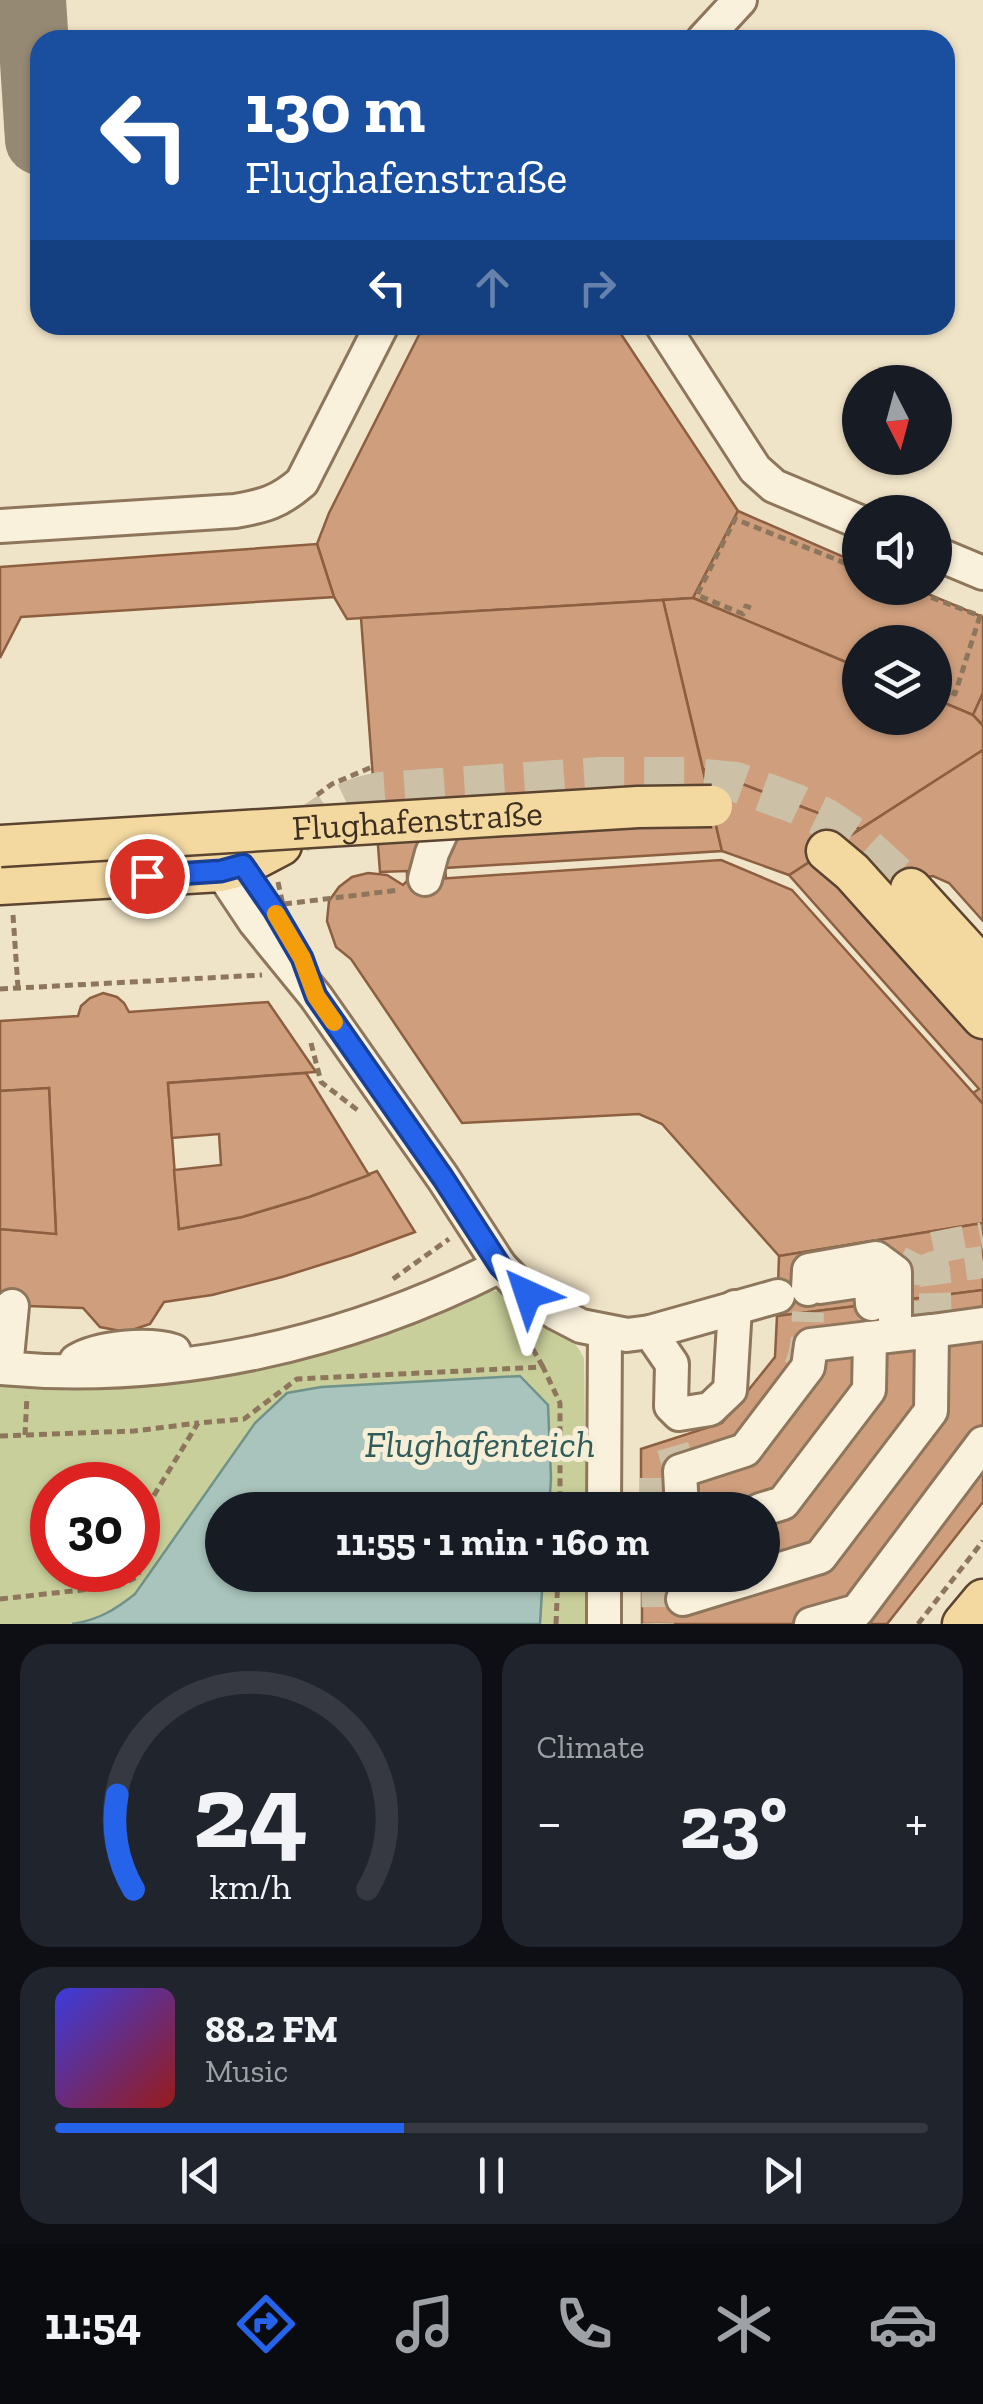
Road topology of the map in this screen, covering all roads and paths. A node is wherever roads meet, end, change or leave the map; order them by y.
1 (740, 0) edge
2 (712, 30) edge
3 (377, 335) edge
4 (668, 335) edge
5 (842, 514) edge
6 (0, 526) edge
7 (952, 560) edge
8 (842, 562) edge
9 (983, 572) edge
10 (951, 605) edge
11 (751, 608) dead end
12 (952, 693) edge
13 (372, 767) dead end
14 (317, 794) dead end
15 (712, 806) dead end
16 (447, 820) junction
17 (0, 846) edge
18 (281, 846) tunnel mouth
19 (827, 850) dead end
20 (232, 868) junction
21 (426, 879) dead end
22 (911, 889) tunnel mouth
23 (6, 893) edge
24 (358, 894) dead end
25 (284, 904) dead end
26 (983, 968) edge
27 (265, 975) dead end
28 (18, 988) junction
29 (0, 989) edge
30 (983, 1018) edge
31 (456, 1234) dead end
32 (500, 1266) junction
33 (377, 1286) dead end
34 (798, 1299) junction
35 (872, 1304) tunnel mouth
36 (12, 1306) dead end
37 (736, 1306) junction
38 (983, 1324) edge
39 (932, 1330) junction
40 (605, 1332) junction
41 (650, 1332) junction
42 (882, 1336) junction
43 (3, 1368) edge
44 (198, 1423) junction
45 (0, 1436) edge
46 (983, 1443) edge
47 (160, 1484) edge
48 (560, 1492) edge
49 (604, 1492) edge
50 (681, 1492) edge
51 (780, 1504) edge
52 (983, 1540) edge
53 (64, 1592) edge
54 (557, 1592) edge
55 (604, 1592) edge
56 (0, 1599) edge
57 (684, 1600) edge
58 (983, 1600) edge
59 (556, 1624) edge
60 (604, 1624) edge
61 (811, 1624) edge
62 (918, 1624) edge
63 (963, 1624) edge

1 - 2 street
3 - 6 street
4 - 5 street
7 - 9 street
8 - 11 path
10 - 12 path
13 - 14 path
15 - 16 main road, Flughafenstraße, bridge
16 - 17 main road, Flughafenstraße, bridge
16 - 21 street
18 - 20 main road, Flughafenstraße
19 - 30 main road
20 - 23 main road, Flughafenstraße
20 - 32 street
22 - 26 main road
23 - 28 path
24 - 25 path
27 - 28 path
28 - 29 path
31 - 33 path
32 - 40 street
32 - 43 street
34 - 35 street
34 - 37 street
34 - 42 street
36 - 43 street
37 - 41 street
37 - 41 street
38 - 39 street
39 - 42 street
39 - 57 street
40 - 41 street
40 - 49 street
42 - 50 street
42 - 51 street
44 - 45 path
44 - 47 path
44 - 48 path
46 - 61 street
52 - 62 path
53 - 56 path
54 - 59 path
55 - 60 street
58 - 63 main road

